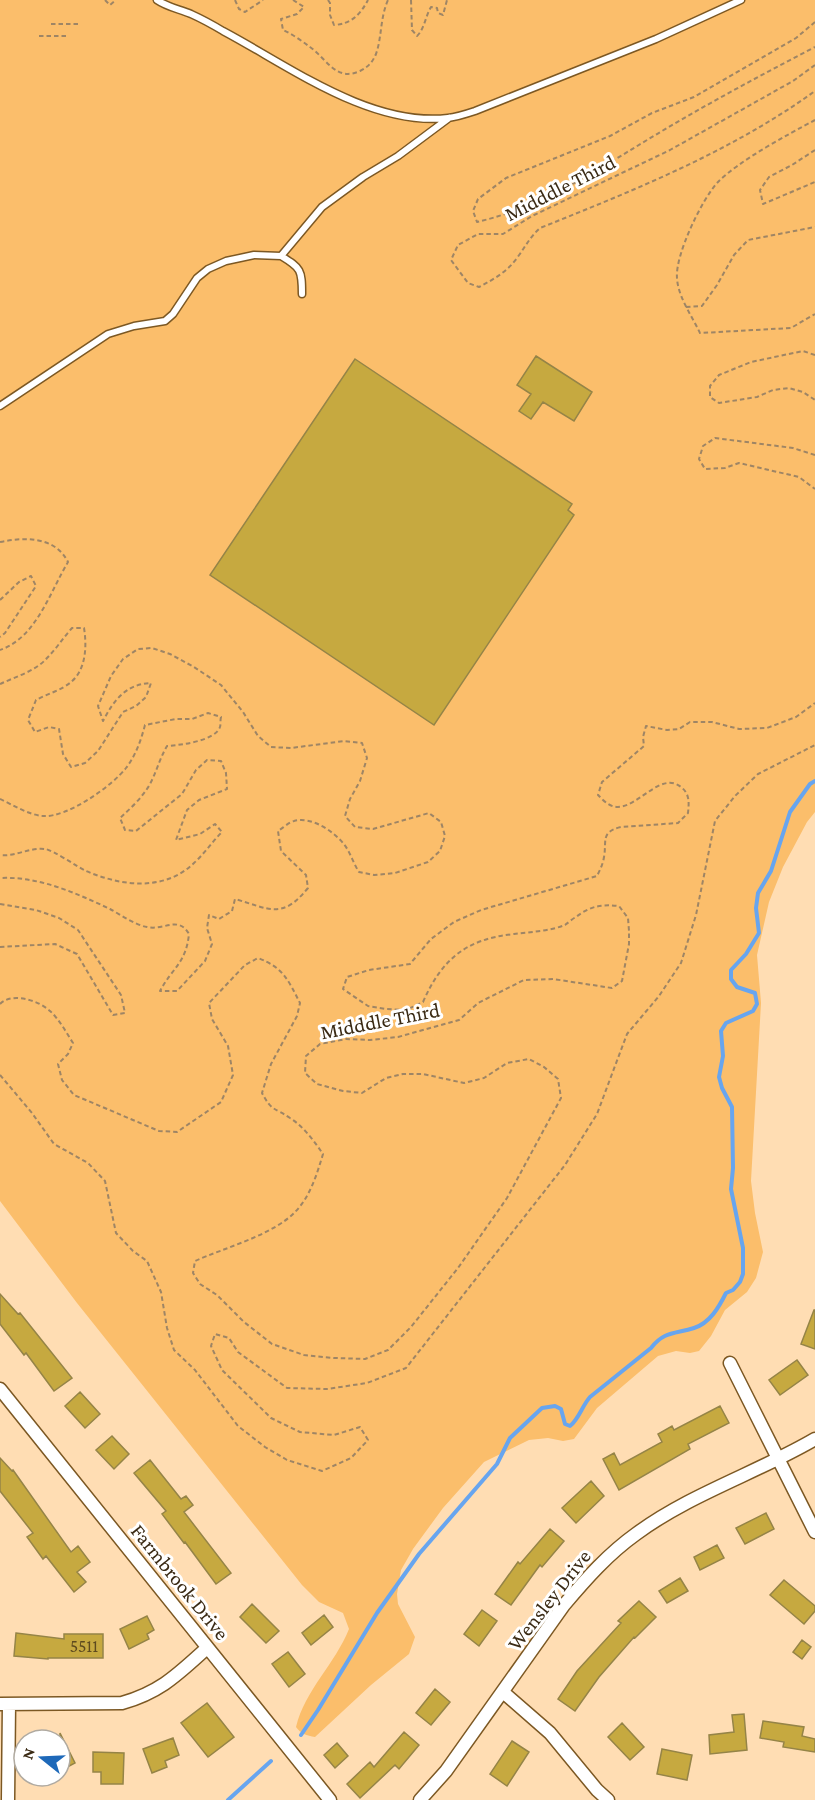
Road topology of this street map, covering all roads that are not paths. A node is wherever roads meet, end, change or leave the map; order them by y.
1 (157, 0) edge
2 (741, 0) edge
3 (449, 118) junction
4 (281, 255) junction
5 (303, 294) dead end
6 (0, 406) edge
7 (730, 1363) dead end
8 (0, 1389) edge
9 (815, 1439) edge
10 (778, 1458) junction
11 (815, 1532) edge
12 (207, 1648) junction
13 (503, 1692) junction
14 (5, 1704) edge
15 (8, 1800) edge
16 (330, 1800) edge
17 (420, 1800) edge
18 (608, 1800) edge

1 - 3 lane
2 - 3 lane
3 - 4 lane
4 - 5 lane
4 - 6 lane
7 - 10 street
8 - 12 street, Farmbrook Drive
9 - 10 street, Wensley Drive
10 - 11 street
10 - 13 street, Wensley Drive
12 - 14 street
12 - 16 street, Farmbrook Drive
13 - 17 street, Wensley Drive
13 - 18 street
14 - 15 street

